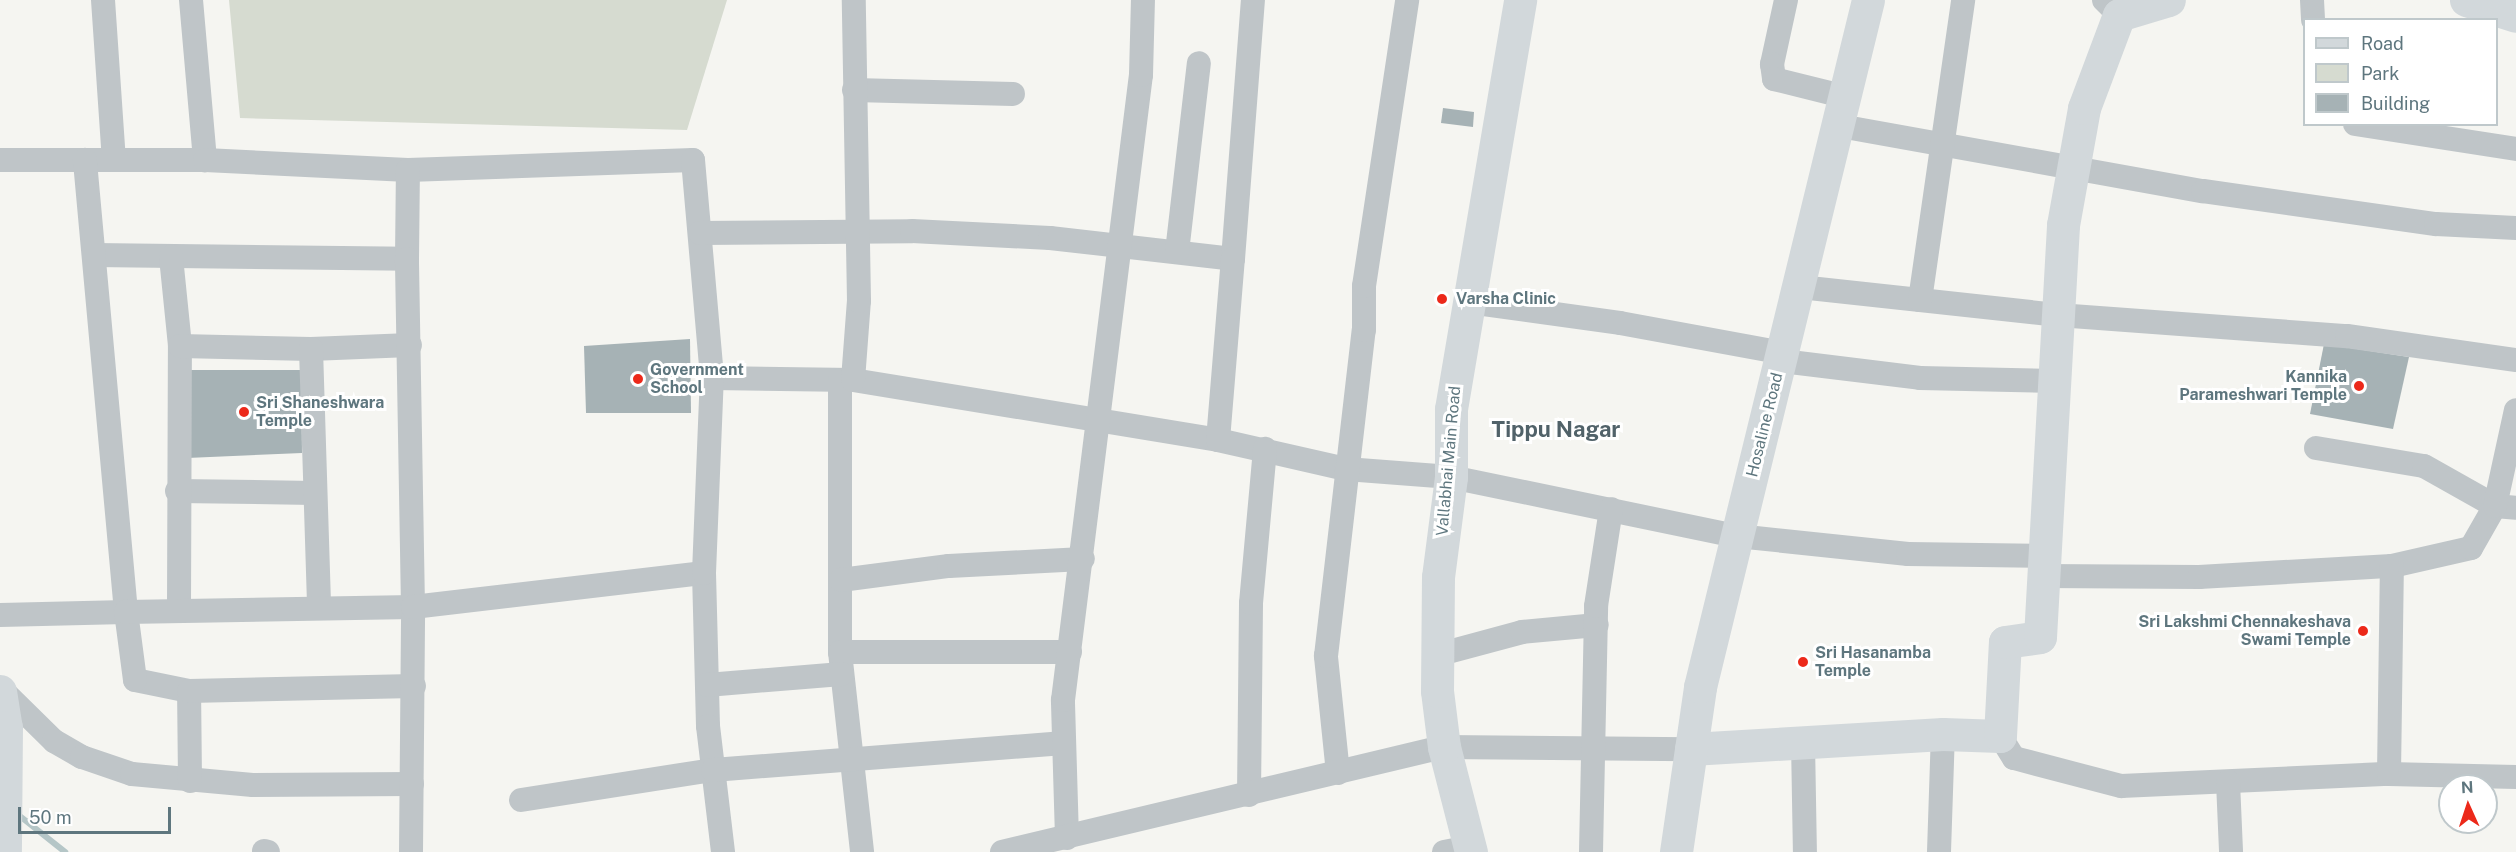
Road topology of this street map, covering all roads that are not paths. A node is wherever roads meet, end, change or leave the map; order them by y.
1 (103, 0) edge
2 (191, 0) edge
3 (854, 0) edge
4 (1143, 0) edge
5 (1253, 0) edge
6 (1407, 0) edge
7 (1520, 0) edge
8 (1786, 0) edge
9 (1868, 0) edge
10 (1963, 0) edge
11 (2169, 0) edge
12 (2312, 0) edge
13 (2466, 0) edge
14 (2104, 4) edge
15 (2516, 16) edge
16 (2313, 18) edge
17 (1198, 63) dead end
18 (854, 90) junction
19 (1013, 94) dead end
20 (1843, 112) junction
21 (2368, 126) edge
22 (1940, 146) junction
23 (2516, 149) edge
24 (0, 160) edge
25 (85, 160) junction
26 (114, 160) junction
27 (205, 160) junction
28 (2074, 165) junction
29 (408, 170) junction
30 (2516, 228) edge
31 (857, 232) junction
32 (700, 233) junction
33 (1121, 246) junction
34 (1177, 252) junction
35 (94, 255) junction
36 (171, 257) junction
37 (407, 259) junction
38 (1233, 259) junction
39 (1800, 287) junction
40 (1920, 300) junction
41 (1469, 302) junction
42 (2058, 315) junction
43 (410, 345) junction
44 (180, 346) junction
45 (311, 349) junction
46 (1783, 357) junction
47 (2516, 360) edge
48 (712, 378) junction
49 (847, 380) junction
50 (2055, 381) junction
51 (2516, 410) edge
52 (1101, 424) junction
53 (1218, 440) junction
54 (2316, 448) dead end
55 (1265, 449) junction
56 (1346, 469) junction
57 (1450, 477) junction
58 (177, 490) junction
59 (314, 493) junction
60 (2506, 507) edge
61 (1611, 509) junction
62 (1737, 536) junction
63 (1083, 559) junction
64 (2043, 566) junction
65 (2392, 566) junction
66 (704, 573) junction
67 (841, 580) junction
68 (319, 607) junction
69 (179, 608) junction
70 (413, 608) junction
71 (126, 612) junction
72 (0, 615) edge
73 (1597, 625) junction
74 (1070, 652) junction
75 (1437, 655) junction
76 (841, 663) junction
77 (707, 685) junction
78 (414, 686) junction
79 (0, 690) edge
80 (189, 691) junction
81 (1942, 734) junction
82 (2000, 736) junction
83 (1803, 742) junction
84 (1064, 743) junction
85 (1444, 747) junction
86 (1691, 749) junction
87 (1595, 750) junction
88 (852, 757) junction
89 (713, 770) junction
90 (1338, 773) junction
91 (2390, 774) junction
92 (2516, 777) edge
93 (190, 781) junction
94 (2228, 782) junction
95 (412, 784) junction
96 (1249, 795) junction
97 (521, 800) dead end
98 (1067, 838) junction
99 (6, 845) edge
100 (1462, 850) edge
101 (411, 852) edge
102 (723, 852) edge
103 (862, 852) edge
104 (1002, 852) edge
105 (1591, 852) edge
106 (1676, 852) edge
107 (1804, 852) edge
108 (1939, 852) edge
109 (2231, 852) edge

1 - 26 street
2 - 27 street
3 - 18 street
4 - 33 street
5 - 38 street
6 - 56 street
7 - 41 street, Vallabhai Main Road
8 - 20 street
9 - 20 street, Hosaline Road
10 - 22 street
11 - 14 street
12 - 16 street
13 - 15 street
14 - 28 street
17 - 34 street
18 - 19 street
18 - 31 street
20 - 22 street
20 - 39 street, Hosaline Road
21 - 23 street
22 - 28 street
22 - 40 street
24 - 25 street
25 - 26 street
25 - 35 street
26 - 27 street
27 - 29 street
28 - 30 street
28 - 42 street
29 - 32 street
29 - 37 street
31 - 32 street
31 - 33 street
31 - 49 street
32 - 48 street
33 - 34 street
33 - 52 street
34 - 38 street
35 - 36 street
35 - 71 street
36 - 37 street
36 - 44 street
37 - 43 street
38 - 53 street
39 - 40 street
39 - 46 street, Hosaline Road
40 - 42 street
41 - 46 street
41 - 57 street, Vallabhai Main Road
42 - 47 street
42 - 50 street
43 - 45 street
43 - 70 street
44 - 45 street
44 - 58 street
45 - 59 street
46 - 50 street
46 - 62 street, Hosaline Road
48 - 49 street
48 - 66 street
49 - 52 street
49 - 67 street
50 - 64 street
51 - 60 street
52 - 53 street
52 - 63 street
53 - 55 street
54 - 60 street
55 - 56 street
55 - 96 street
56 - 57 street
56 - 90 street
57 - 61 street
57 - 75 street, Vallabhai Main Road
58 - 59 street
58 - 69 street
59 - 68 street
60 - 65 street
61 - 62 street
61 - 73 street
62 - 64 street
62 - 86 street, Hosaline Road
63 - 67 street
63 - 74 street
64 - 65 street
64 - 82 street
65 - 91 street
66 - 70 street
66 - 77 street
67 - 76 street
68 - 69 street
68 - 70 street
69 - 71 street
70 - 78 street
71 - 72 street
71 - 80 street
73 - 75 street
73 - 87 street
74 - 76 street
74 - 84 street
75 - 85 street, Vallabhai Main Road
76 - 77 street
76 - 88 street
77 - 89 street
78 - 80 street
78 - 95 street
79 - 93 street
79 - 99 street
80 - 93 street
81 - 82 street
81 - 83 street
81 - 108 street
82 - 94 street
83 - 86 street
83 - 107 street
84 - 88 street
84 - 98 street
85 - 87 street
85 - 90 street
85 - 100 street, Vallabhai Main Road
86 - 87 street
86 - 106 street, Hosaline Road
87 - 105 street
88 - 89 street
88 - 103 street
89 - 97 street
89 - 102 street
90 - 96 street
91 - 92 street
91 - 94 street
93 - 95 street
94 - 109 street
95 - 101 street
96 - 98 street
98 - 104 street

